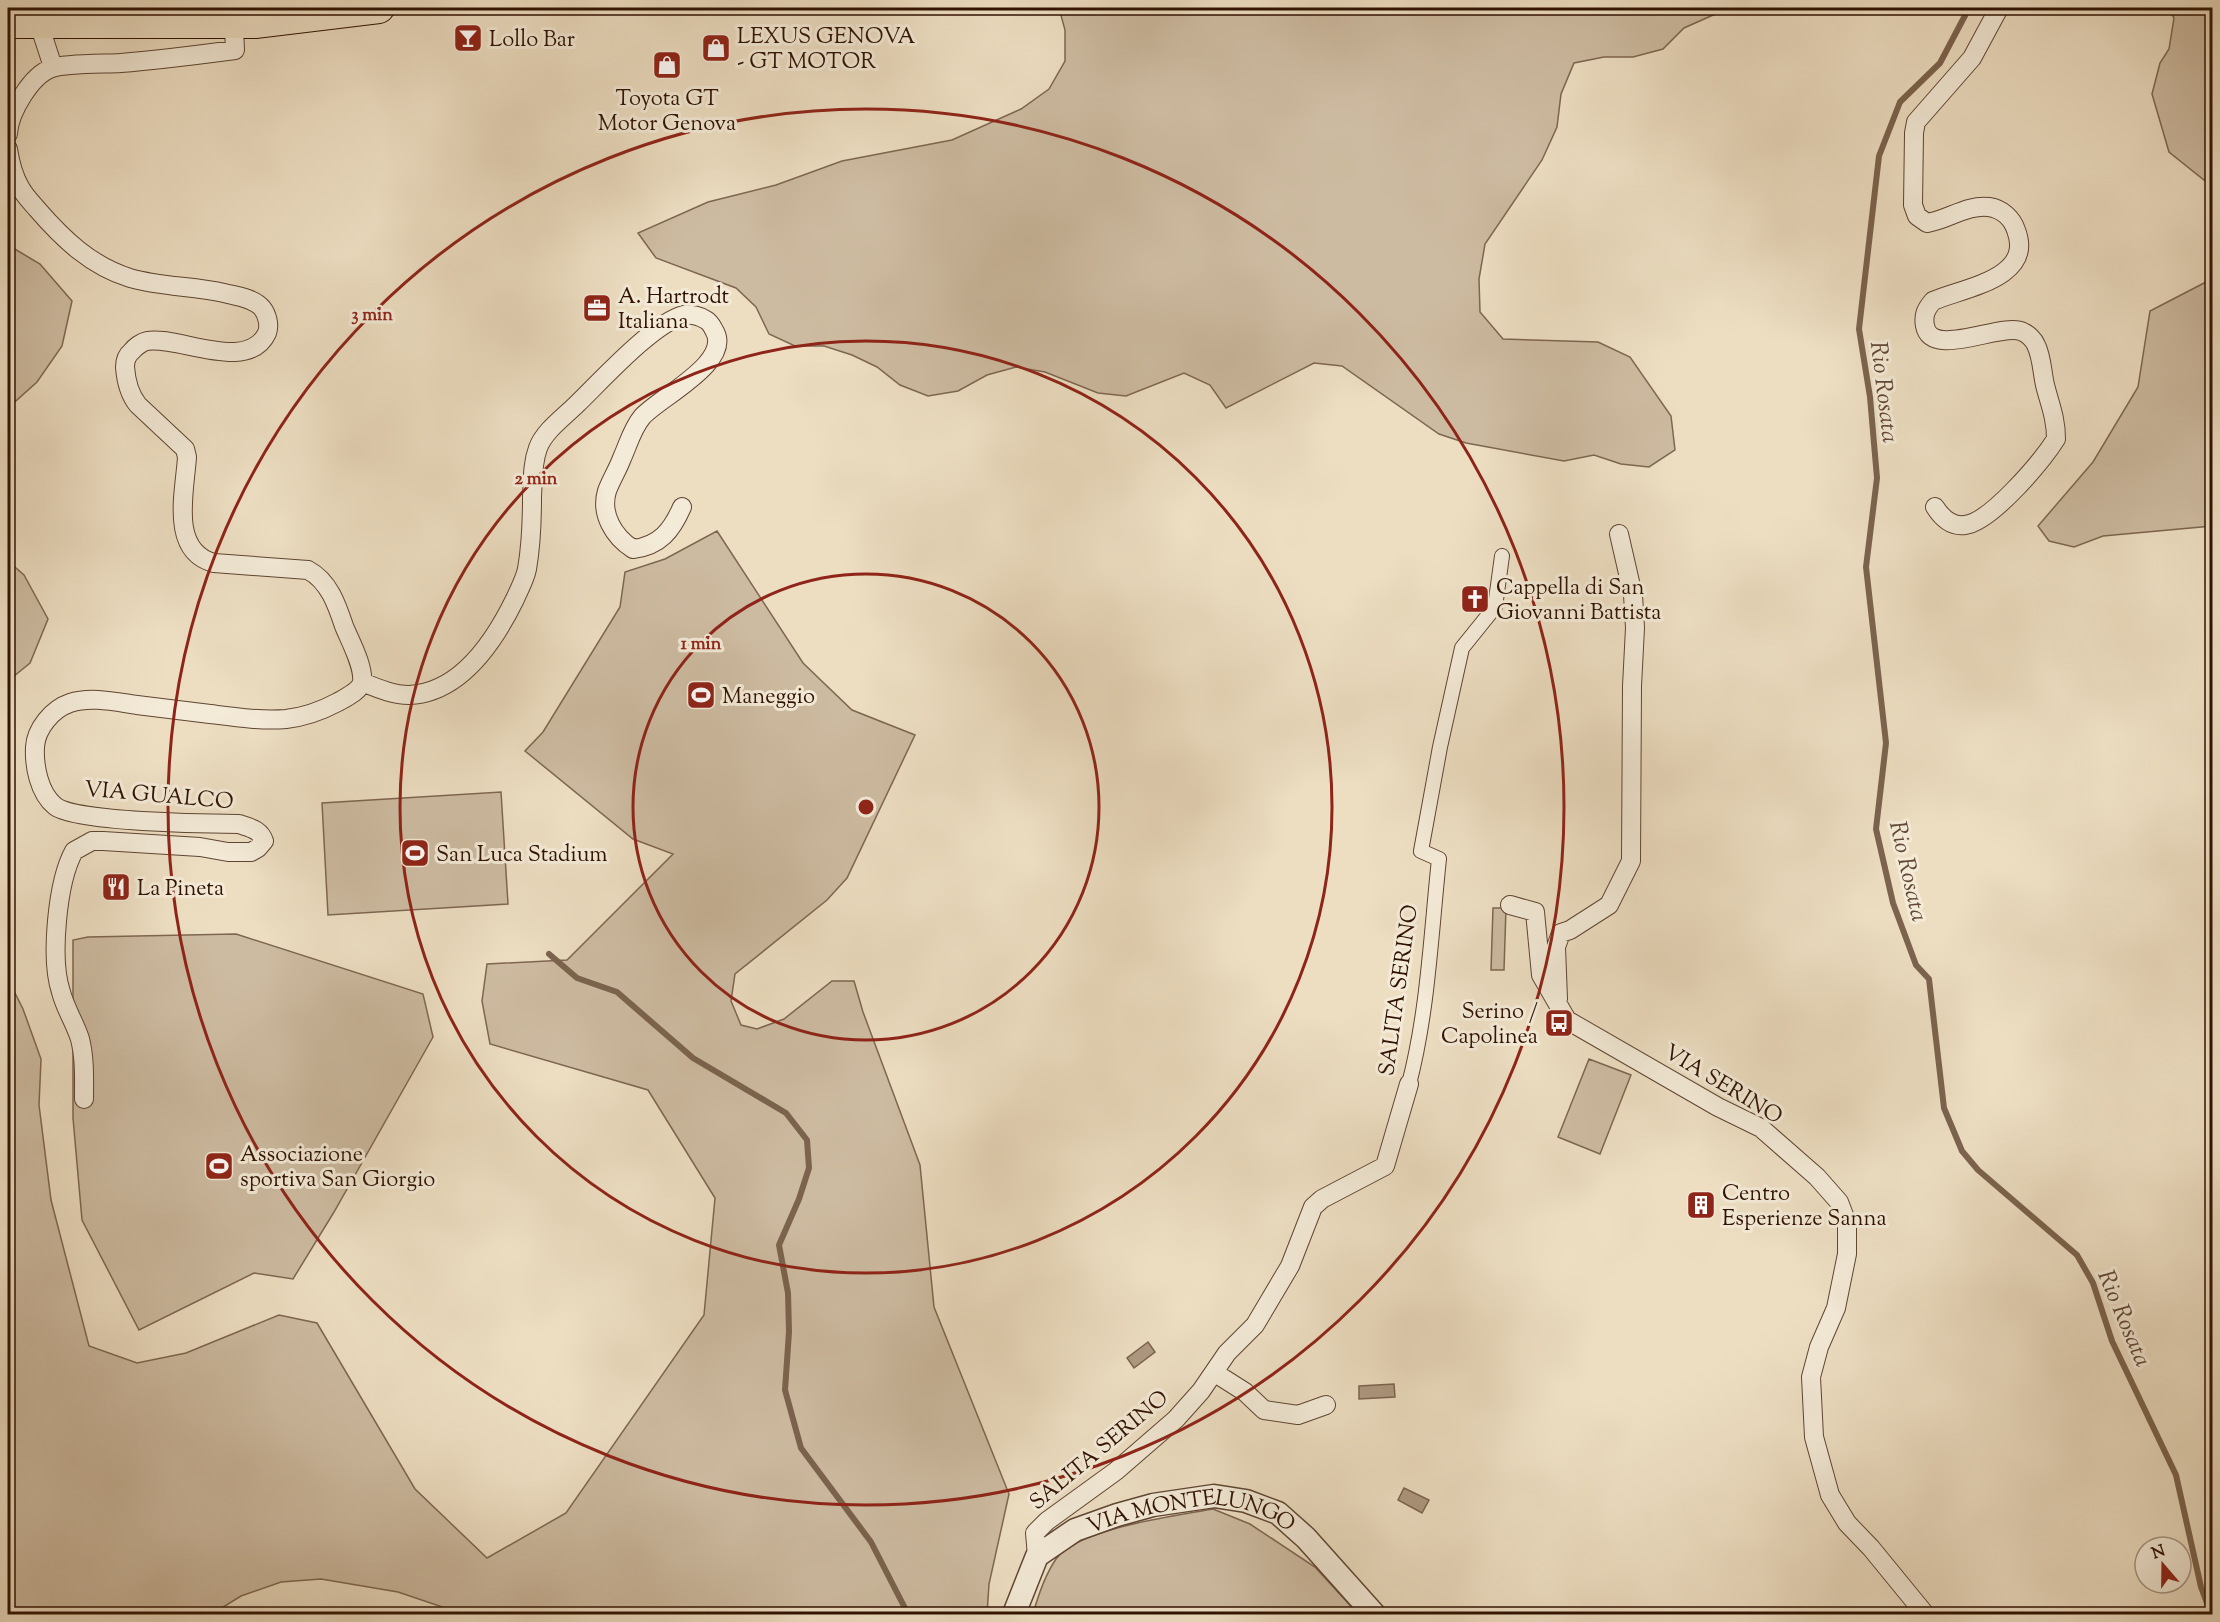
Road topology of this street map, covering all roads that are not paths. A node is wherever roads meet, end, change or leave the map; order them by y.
1 (379, 8) edge
2 (1999, 8) edge
3 (8, 23) edge
4 (39, 24) junction
5 (234, 27) edge
6 (53, 67) junction
7 (8, 134) edge
8 (8, 149) edge
9 (682, 507) dead end
10 (1935, 507) dead end
11 (1618, 534) dead end
12 (1502, 556) dead end
13 (362, 682) junction
14 (1510, 905) dead end
15 (1558, 1004) junction
16 (1408, 1084) joint
17 (84, 1099) dead end
18 (1215, 1373) junction
19 (1326, 1405) dead end
20 (1037, 1556) junction
21 (1014, 1614) edge
22 (1374, 1614) edge
23 (1925, 1614) edge

1 - 5 main road
2 - 10 street
3 - 4 main road
4 - 5 main road
4 - 6 street
5 - 6 street
6 - 7 street
8 - 13 street
9 - 13 street
11 - 15 street
12 - 16 street, SALITA SERINO
13 - 17 street, VIA GUALCO
14 - 15 street, VIA SERINO
15 - 23 street, VIA SERINO
16 - 18 street, SALITA SERINO
18 - 19 street
18 - 20 street, SALITA SERINO
20 - 21 street
20 - 22 street, VIA MONTELUNGO

